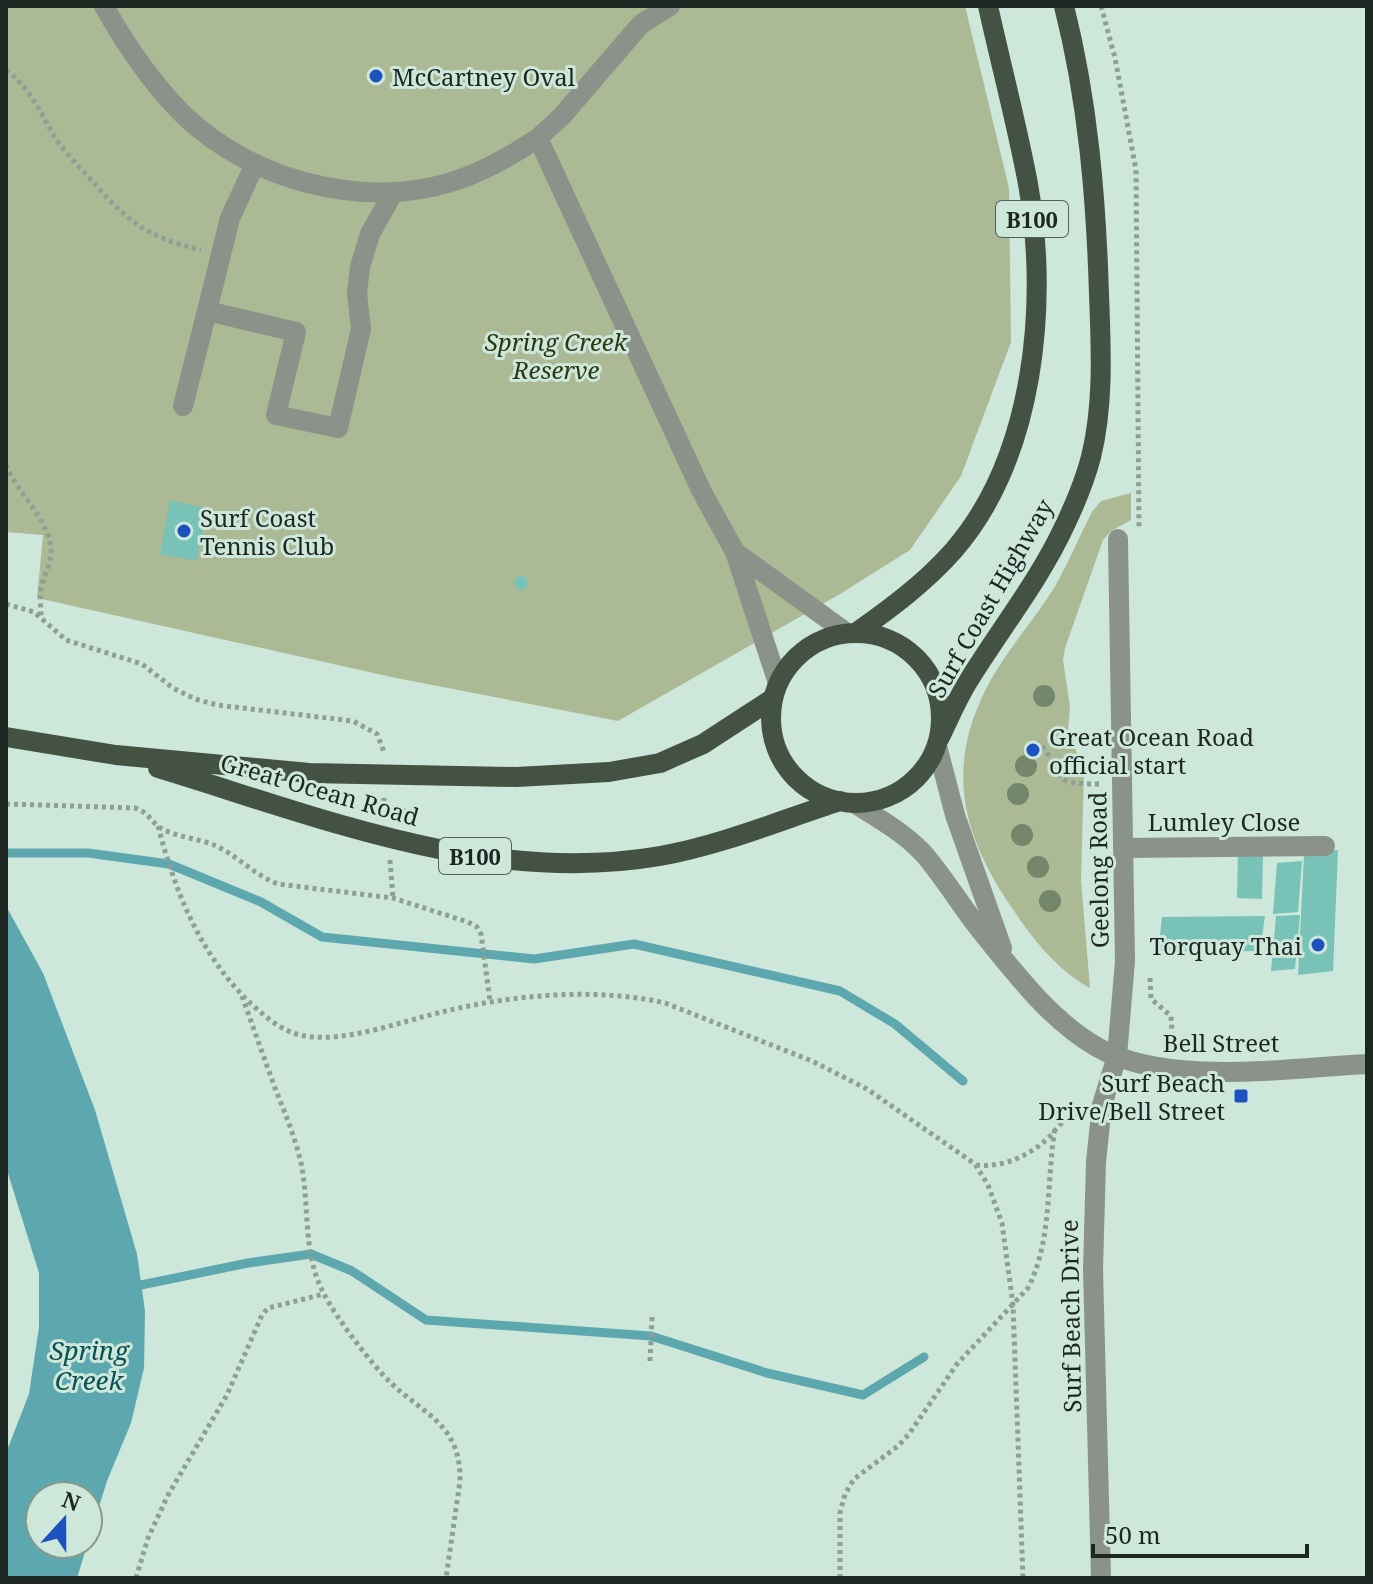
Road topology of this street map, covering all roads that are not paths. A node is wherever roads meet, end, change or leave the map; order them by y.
1 (104, 6) edge
2 (670, 6) edge
3 (988, 6) edge
4 (1064, 6) edge
5 (538, 138) junction
6 (255, 164) junction
7 (393, 193) junction
8 (207, 311) junction
9 (183, 406) dead end
10 (1118, 539) dead end
11 (735, 552) junction
12 (852, 633) junction
13 (775, 691) junction
14 (6, 737) edge
15 (938, 743) junction
16 (116, 755) junction
17 (847, 802) junction
18 (1325, 846) dead end
19 (1124, 848) junction
20 (1014, 970) junction
21 (1117, 1056) junction
22 (1367, 1064) edge
23 (1101, 1578) edge

1 - 6 street
2 - 5 street
3 - 12 main road, B100
4 - 15 main road, Surf Coast Highway / B100
5 - 7 street
5 - 11 street
6 - 7 street
6 - 8 street
7 - 8 street
8 - 9 street
10 - 19 street, Geelong Road
11 - 12 street
11 - 13 street
12 - 13 main road, B100
12 - 15 main road
13 - 16 main road, Great Ocean Road / B100
13 - 17 main road
14 - 16 main road, Great Ocean Road / B100
15 - 17 main road, B100
15 - 20 street, Bell Street
16 - 17 main road, Great Ocean Road / B100
17 - 20 street, Bell Street
18 - 19 street, Lumley Close
19 - 21 street, Geelong Road
20 - 21 street, Bell Street
21 - 22 street, Bell Street
21 - 23 street, Surf Beach Drive

